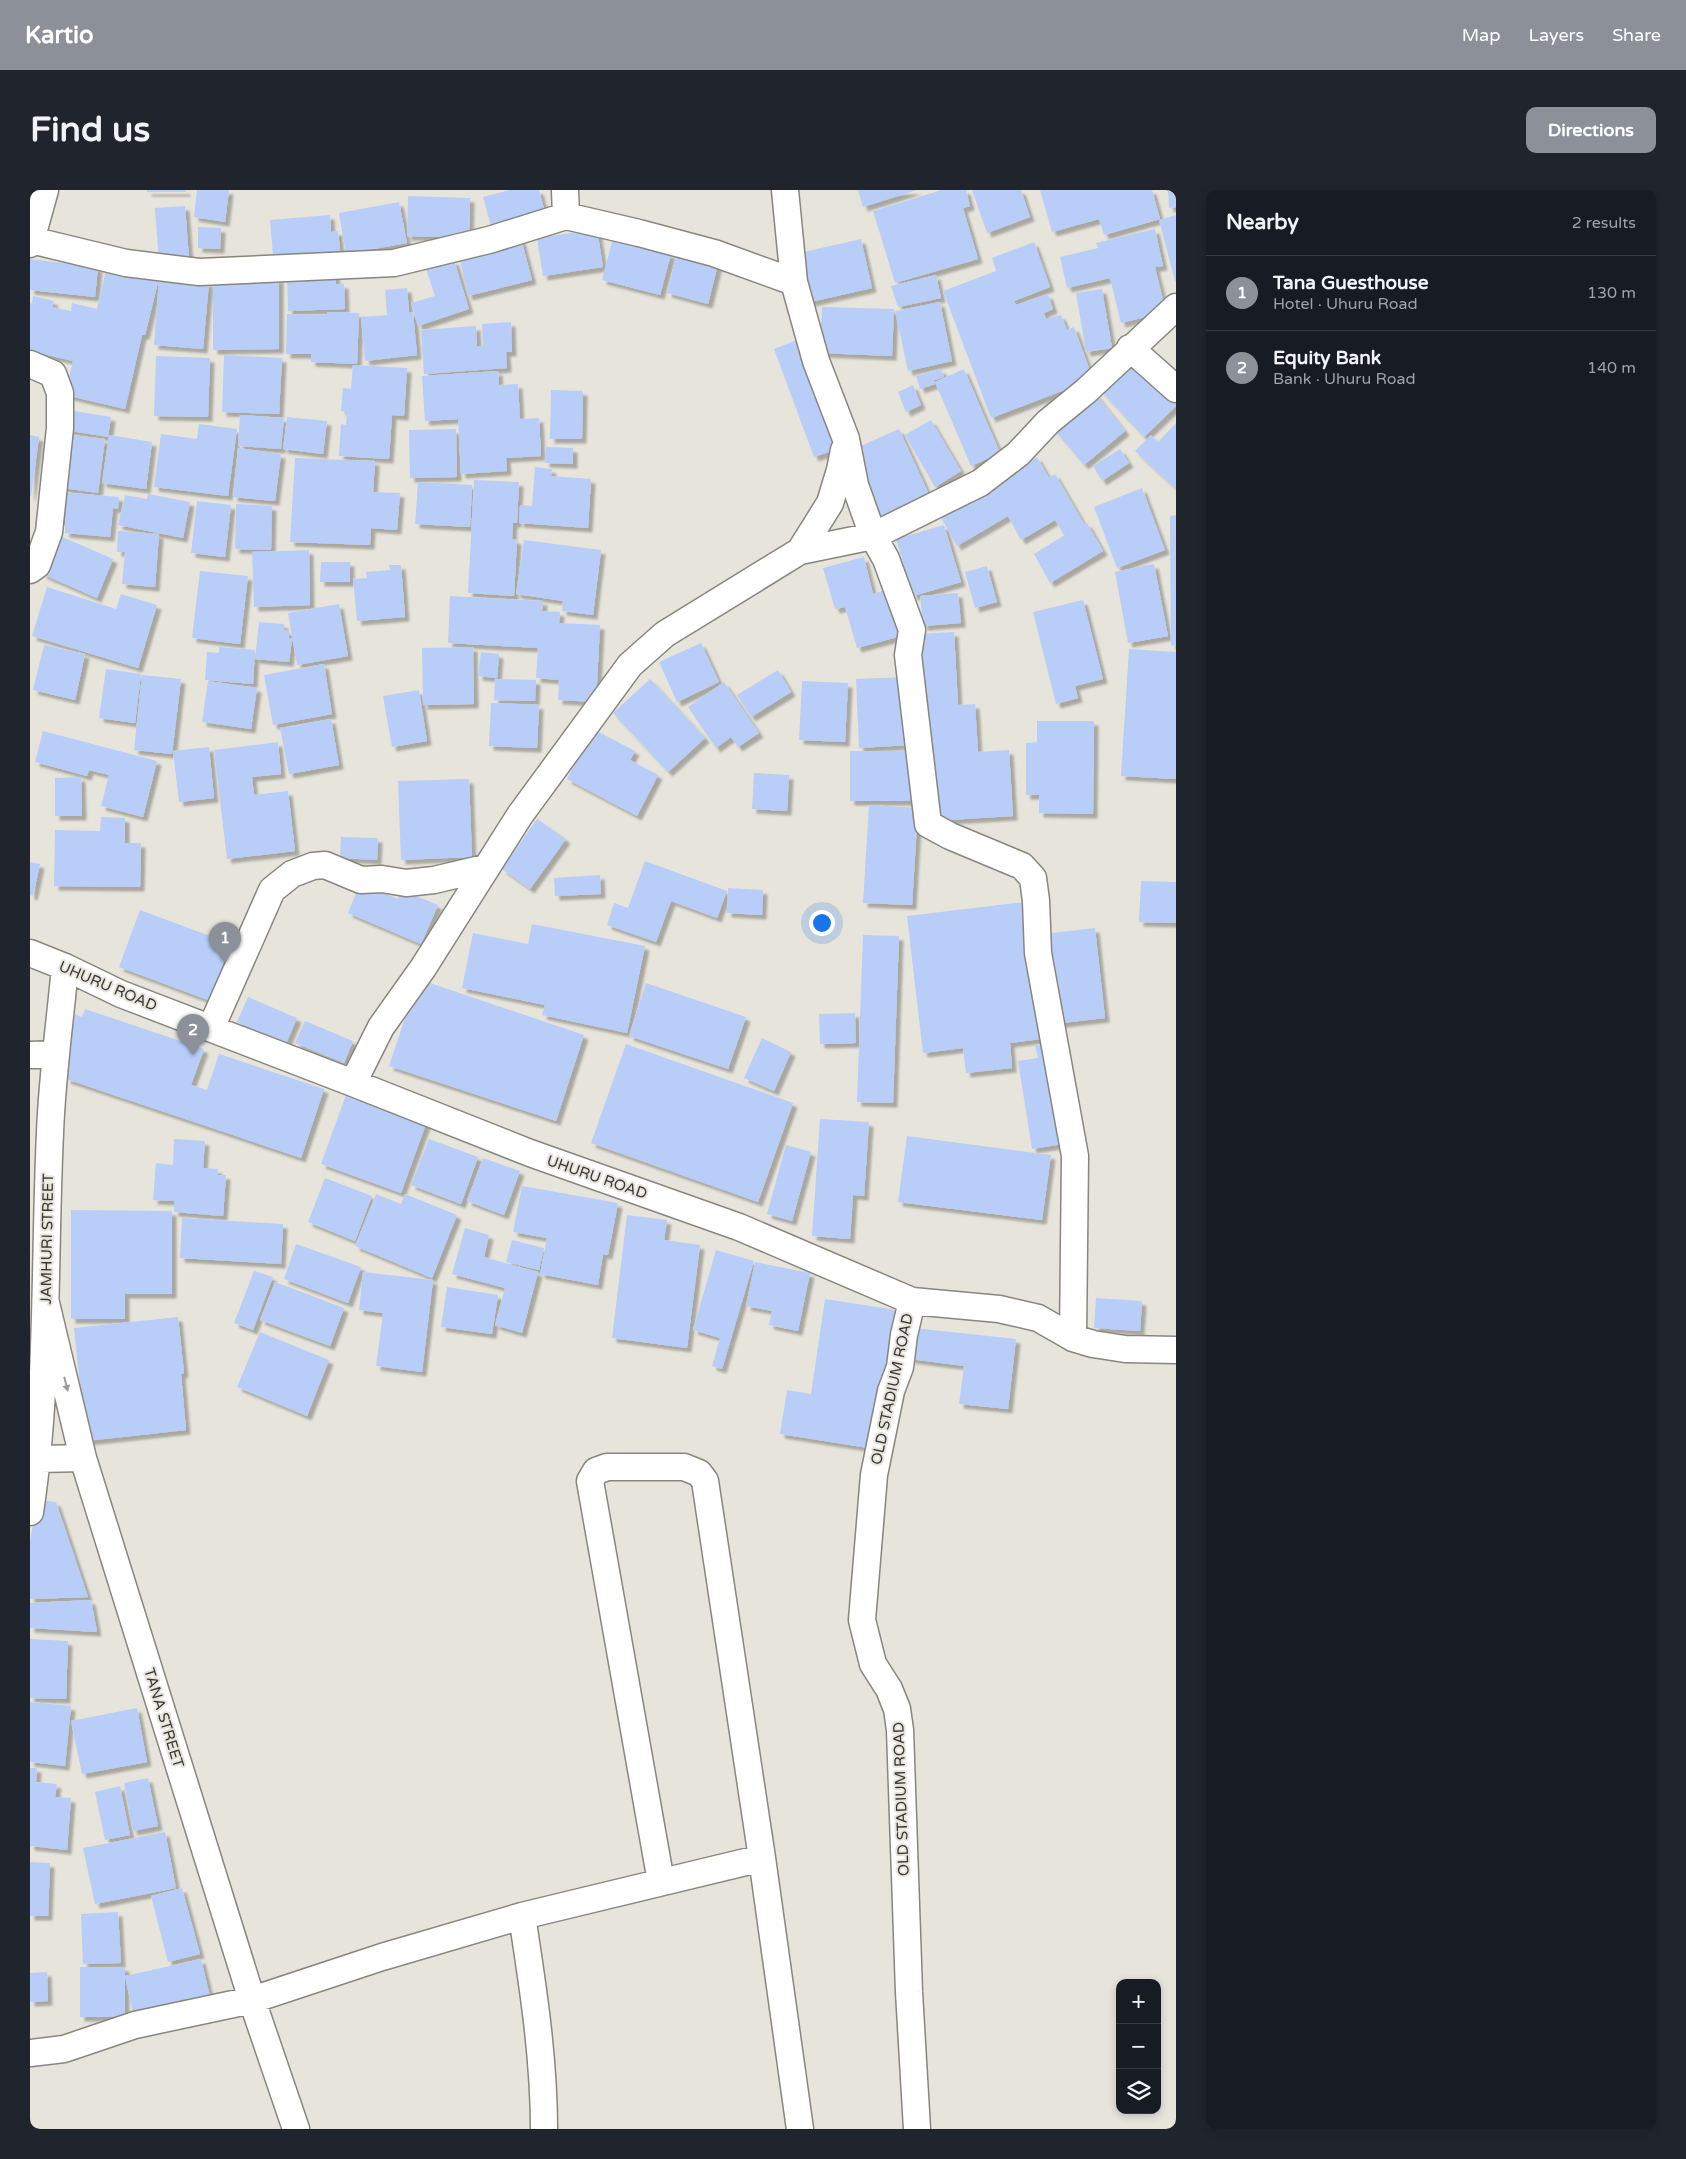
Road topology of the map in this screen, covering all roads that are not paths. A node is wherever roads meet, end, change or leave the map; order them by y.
1 (45, 190) edge
2 (565, 190) edge
3 (785, 190) edge
4 (566, 216) junction
5 (30, 242) edge
6 (794, 282) junction
7 (1176, 307) edge
8 (1130, 348) junction
9 (30, 364) edge
10 (1176, 389) edge
11 (846, 438) junction
12 (873, 536) junction
13 (800, 551) junction
14 (30, 570) edge
15 (485, 868) junction
16 (30, 953) edge
17 (65, 967) junction
18 (211, 1028) junction
19 (42, 1055) edge
20 (353, 1082) junction
21 (912, 1301) junction
22 (46, 1303) junction
23 (1073, 1338) junction
24 (1176, 1350) edge
25 (82, 1458) junction
26 (38, 1459) junction
27 (30, 1512) edge
28 (762, 1858) junction
29 (661, 1882) junction
30 (522, 1916) junction
31 (252, 2000) junction
32 (30, 2053) edge
33 (296, 2129) edge
34 (544, 2129) edge
35 (800, 2129) edge
36 (918, 2129) edge

1 - 5 street
2 - 4 street
3 - 6 street
4 - 5 street
4 - 6 street
6 - 11 street
7 - 8 street
8 - 10 street
8 - 12 street
9 - 14 street
11 - 12 street
11 - 13 street
12 - 13 street
12 - 23 street
13 - 15 street
15 - 18 street
15 - 20 street
16 - 17 street, UHURU ROAD
17 - 18 street, UHURU ROAD
17 - 19 street, JAMHURI STREET
18 - 20 street, UHURU ROAD
19 - 22 street, JAMHURI STREET
20 - 21 street, UHURU ROAD
21 - 23 street, UHURU ROAD
21 - 36 street, OLD STADIUM ROAD
22 -> 25 street, TANA STREET
22 - 26 street, JAMHURI STREET
23 - 24 street, UHURU ROAD
25 - 26 street
25 - 31 street, TANA STREET
26 - 27 street, JAMHURI STREET
28 - 29 street
28 - 29 street
28 - 35 street
29 - 30 street
30 - 31 street
30 - 34 street
31 - 32 street
31 - 33 street, TANA STREET

